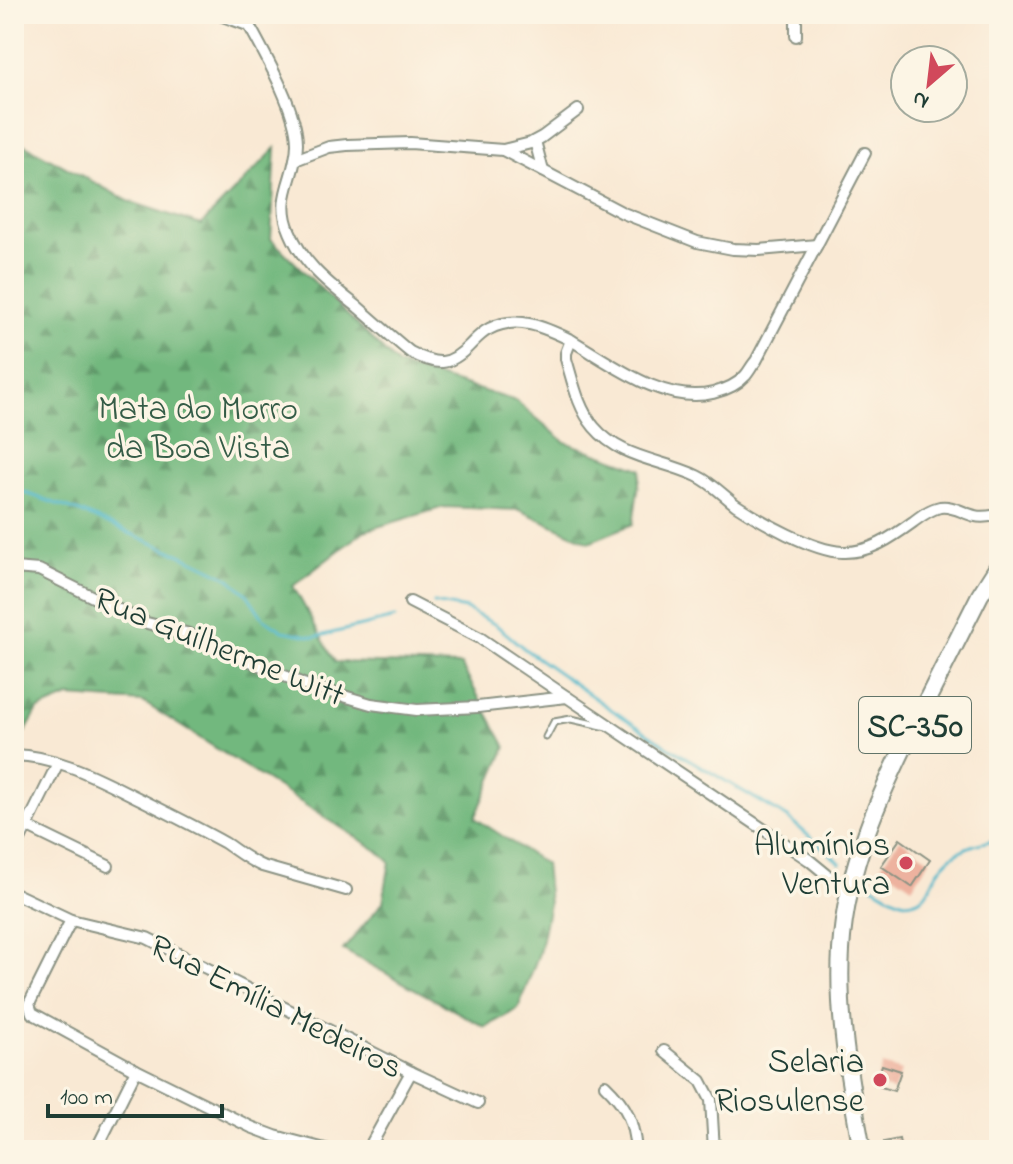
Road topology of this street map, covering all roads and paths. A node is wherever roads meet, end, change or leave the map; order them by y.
1 (210, 14) edge
2 (243, 14) edge
3 (796, 14) edge
4 (251, 29) junction
5 (796, 36) dead end
6 (578, 110) dead end
7 (535, 141) junction
8 (503, 150) junction
9 (865, 153) dead end
10 (295, 160) junction
11 (543, 171) junction
12 (817, 245) junction
13 (571, 340) junction
14 (999, 515) edge
15 (999, 565) edge
16 (14, 568) edge
17 (410, 602) dead end
18 (567, 697) junction
19 (613, 728) junction
20 (546, 737) dead end
21 (14, 755) edge
22 (58, 763) junction
23 (28, 827) junction
24 (14, 852) edge
25 (108, 866) dead end
26 (346, 890) dead end
27 (848, 892) junction
28 (14, 893) edge
29 (71, 920) junction
30 (664, 1051) dead end
31 (136, 1070) junction
32 (411, 1072) junction
33 (605, 1085) dead end
34 (478, 1103) dead end
35 (96, 1150) edge
36 (329, 1150) edge
37 (368, 1150) edge
38 (636, 1150) edge
39 (714, 1150) edge
40 (862, 1150) edge

1 - 4 lane
2 - 4 street
3 - 5 street
4 - 10 street
6 - 7 street
7 - 8 street
7 - 11 street
8 - 10 street
8 - 11 street
9 - 12 street
10 - 13 street
11 - 12 street
12 - 13 street
13 - 14 street
15 - 27 main road, SC-350
16 - 18 street, Rua Guilherme Witt
17 - 18 street
18 - 19 street
19 - 20 lane
19 - 27 street
21 - 22 street
22 - 23 street
22 - 26 street
23 - 24 street
23 - 25 street
27 - 40 main road, SC-350
28 - 29 street, Rua Emília Medeiros
29 - 31 street
29 - 32 street, Rua Emília Medeiros
30 - 39 street
31 - 35 street
31 - 36 street
32 - 34 street, Rua Emília Medeiros
32 - 37 street
33 - 38 street

